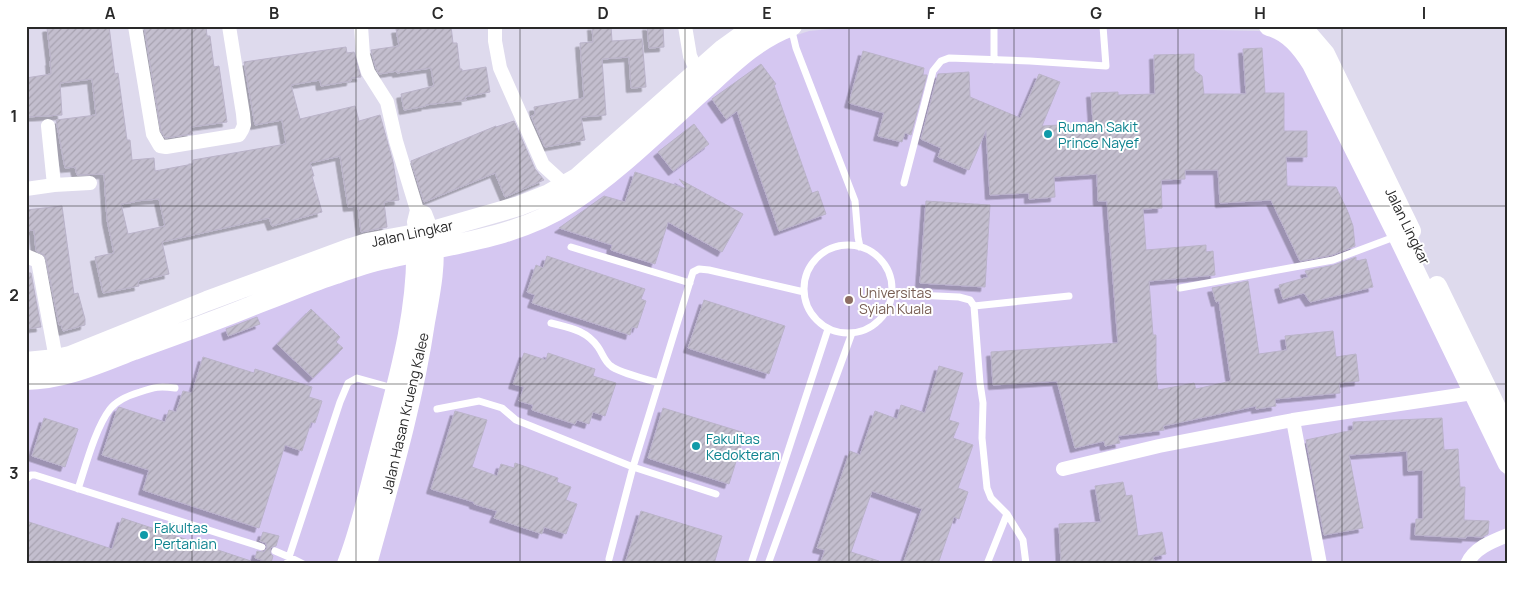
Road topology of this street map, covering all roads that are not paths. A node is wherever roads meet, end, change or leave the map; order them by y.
1 (135, 26) edge
2 (228, 26) edge
3 (361, 26) edge
4 (495, 26) edge
5 (685, 26) edge
6 (754, 26) edge
7 (791, 26) edge
8 (994, 26) edge
9 (1103, 26) edge
10 (1301, 26) edge
11 (1274, 27) edge
12 (994, 60) junction
13 (697, 71) junction
14 (48, 126) dead end
15 (90, 183) dead end
16 (904, 183) dead end
17 (54, 185) junction
18 (565, 185) junction
19 (26, 189) edge
20 (1398, 236) junction
21 (425, 242) junction
22 (571, 247) dead end
23 (860, 247) junction
24 (26, 256) edge
25 (690, 283) junction
26 (1180, 288) dead end
27 (804, 292) junction
28 (892, 294) junction
29 (1069, 296) dead end
30 (974, 306) junction
31 (551, 323) dead end
32 (828, 329) junction
33 (852, 333) junction
34 (56, 359) junction
35 (26, 362) edge
36 (26, 380) edge
37 (659, 383) junction
38 (175, 388) dead end
39 (396, 388) junction
40 (1480, 391) junction
41 (437, 409) dead end
42 (1293, 420) junction
43 (1508, 432) edge
44 (1508, 464) edge
45 (633, 467) junction
46 (1063, 469) dead end
47 (26, 479) edge
48 (78, 489) junction
49 (716, 494) dead end
50 (1007, 514) junction
51 (1508, 535) edge
52 (262, 547) dead end
53 (275, 551) dead end
54 (609, 559) dead end
55 (288, 560) edge
56 (302, 564) edge
57 (347, 564) edge
58 (367, 564) edge
59 (751, 564) edge
60 (768, 564) edge
61 (987, 564) edge
62 (1026, 564) edge
63 (1320, 564) edge
64 (1467, 564) edge

1 - 2 street
3 - 21 street
4 - 18 street
5 - 13 street
6 - 13 street, Jalan Lingkar
7 - 21 street
7 - 23 lane
8 - 12 lane
9 - 12 lane
10 - 40 street, Jalan Lingkar
11 - 20 street
12 - 16 lane
13 - 18 street, Jalan Lingkar
14 - 17 street
15 - 17 street
17 - 19 street
18 - 21 street, Jalan Lingkar
20 - 26 lane
20 - 40 street
21 - 34 street, Jalan Lingkar
21 - 36 street
21 - 39 street, Jalan Hasan Krueng Kalee
21 - 58 street, Jalan Hasan Krueng Kalee
22 - 25 lane
23 - 27 lane
23 - 28 lane
24 - 34 street
25 - 27 lane
25 - 37 lane
27 - 32 lane
28 - 30 lane
28 - 33 lane
29 - 30 lane
30 - 50 lane
31 - 37 lane
32 - 33 lane
32 - 59 lane
33 - 60 lane
34 - 35 street, Jalan Lingkar
37 - 45 lane
38 - 48 lane
39 - 55 lane
39 - 57 street, Jalan Hasan Krueng Kalee
40 - 42 street
40 - 43 street, Jalan Lingkar
40 - 44 street
41 - 45 lane
42 - 46 street
42 - 63 street
45 - 49 lane
45 - 54 lane
47 - 48 lane
48 - 52 lane
50 - 61 lane
50 - 62 lane
51 - 64 street
53 - 55 lane
55 - 56 lane

